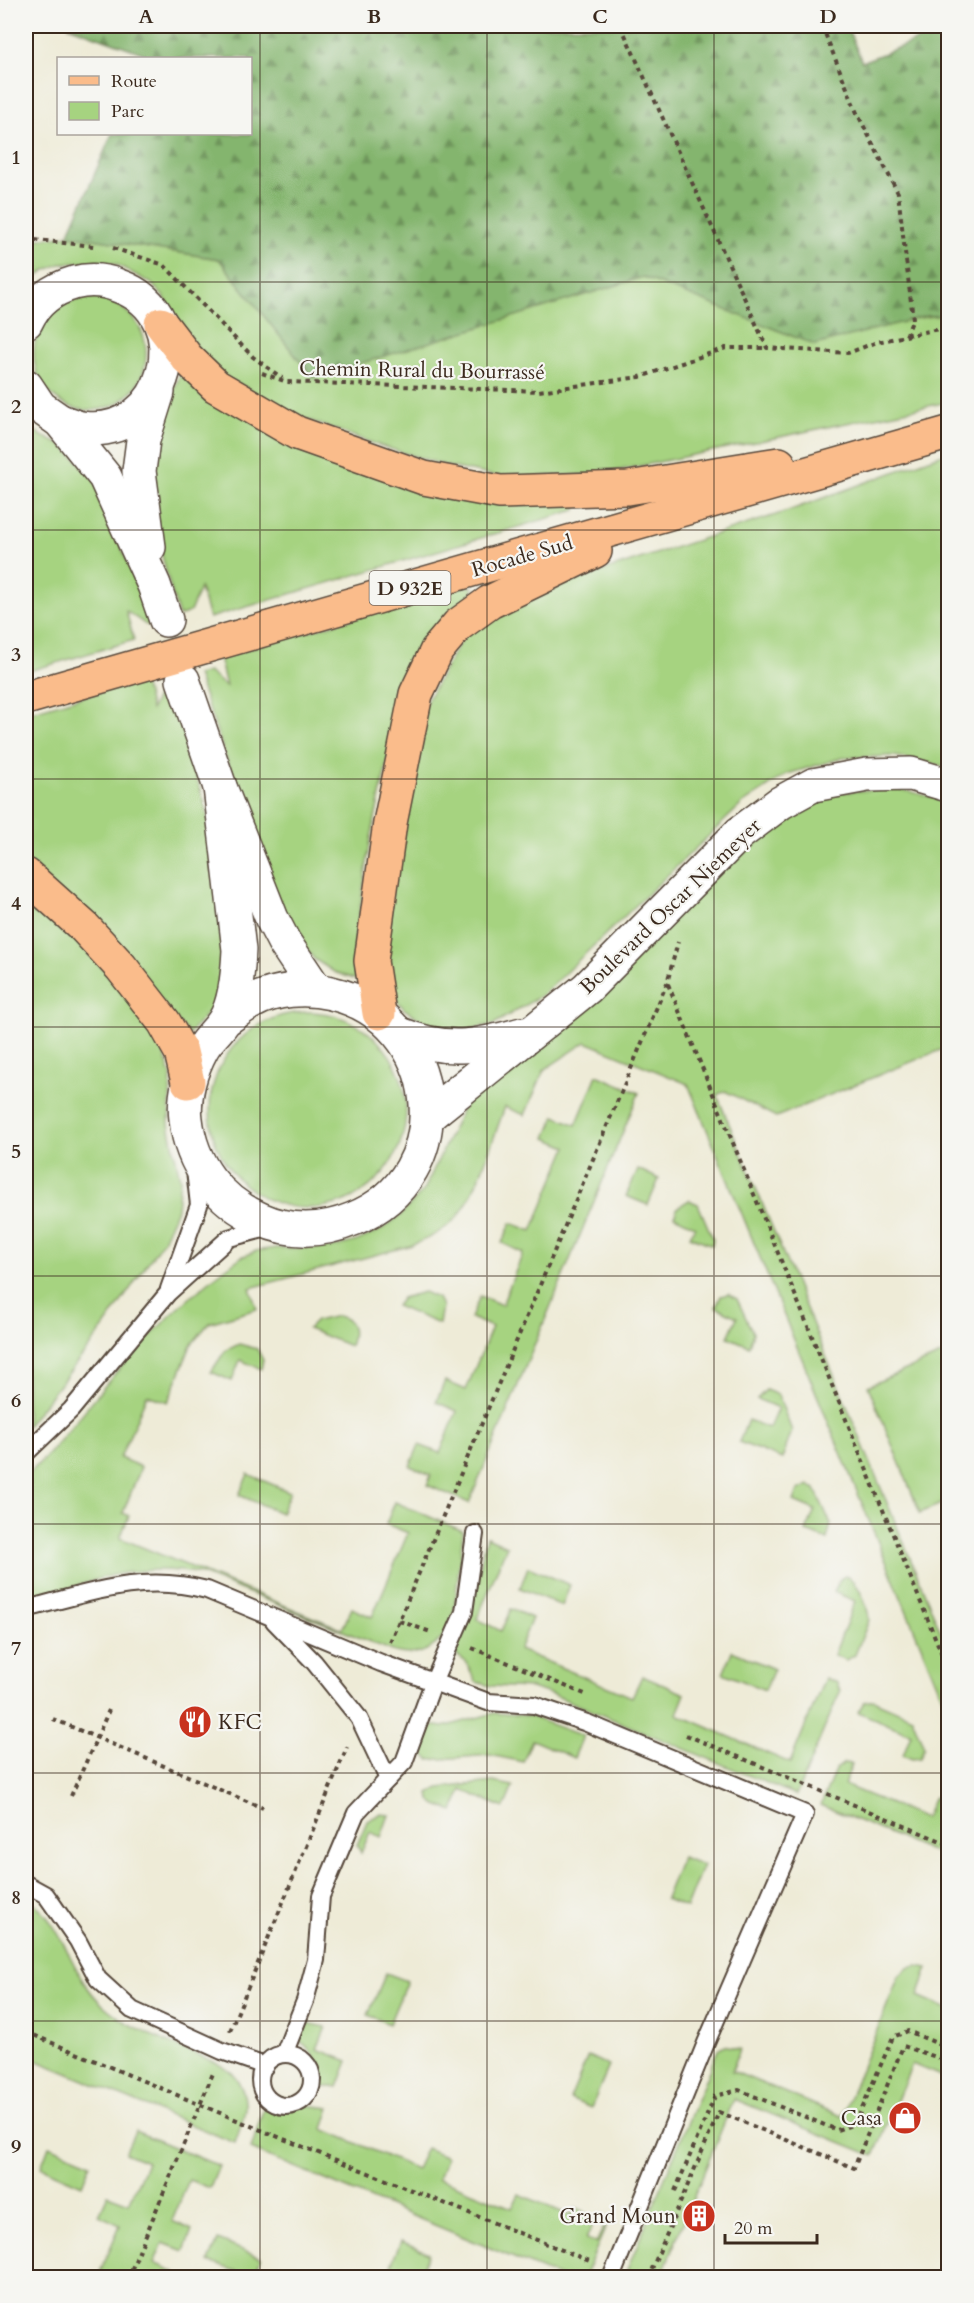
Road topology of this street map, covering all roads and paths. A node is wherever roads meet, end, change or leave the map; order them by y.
1 (621, 26) edge
2 (822, 26) edge
3 (26, 322) edge
4 (161, 324) junction
5 (948, 327) edge
6 (905, 337) junction
7 (767, 348) junction
8 (287, 382) dead end
9 (160, 384) junction
10 (38, 405) edge
11 (948, 433) edge
12 (675, 512) junction
13 (154, 585) junction
14 (166, 620) dead end
15 (183, 680) dead end
16 (26, 698) edge
17 (948, 785) edge
18 (220, 787) junction
19 (26, 875) edge
20 (679, 939) dead end
21 (667, 983) junction
22 (316, 990) junction
23 (225, 1020) junction
24 (390, 1024) junction
25 (536, 1030) junction
26 (188, 1082) junction
27 (427, 1117) junction
28 (193, 1153) junction
29 (274, 1226) junction
30 (168, 1293) junction
31 (26, 1453) edge
32 (475, 1534) dead end
33 (26, 1609) edge
34 (267, 1614) junction
35 (381, 1663) junction
36 (948, 1669) edge
37 (433, 1683) junction
38 (109, 1710) dead end
39 (359, 1718) junction
40 (53, 1719) dead end
41 (97, 1738) junction
42 (388, 1779) junction
43 (71, 1796) dead end
44 (263, 1808) dead end
45 (26, 1884) edge
46 (26, 2032) edge
47 (948, 2048) edge
48 (222, 2051) junction
49 (284, 2054) junction
50 (948, 2061) edge
51 (265, 2066) junction
52 (201, 2105) junction
53 (673, 2194) dead end
54 (613, 2274) edge
55 (128, 2277) edge
56 (648, 2277) edge

1 - 7 path
2 - 6 path
3 - 4 street
4 - 9 street
4 - 11 main road
5 - 6 path, Chemin Rural du Bourrassé
6 - 7 path, Chemin Rural du Bourrassé
7 - 8 path, Chemin Rural du Bourrassé
9 - 10 street
9 - 13 street
10 - 13 street
11 - 12 main road, Rocade Sud / D 932E
12 - 16 main road, Rocade Sud / D 932E
12 - 24 main road
13 - 14 street
15 - 18 street
17 - 25 street, Boulevard Oscar Niemeyer
18 - 22 street
18 - 23 street
19 - 26 main road
20 - 21 path
21 - 35 path
21 - 36 path
22 - 23 street, Boulevard Oscar Niemeyer
22 - 24 street, Boulevard Oscar Niemeyer
23 - 26 street
24 - 25 street, Boulevard Oscar Niemeyer
24 - 27 street
25 - 27 street, Boulevard Oscar Niemeyer
26 - 28 street
27 - 29 street
28 - 29 street
28 - 30 lane
29 - 30 lane
30 - 31 lane
32 - 37 lane
33 - 34 lane
34 - 35 lane
34 - 39 lane
35 - 37 lane
37 - 42 lane
37 - 54 lane
38 - 41 path
39 - 42 lane
39 - 48 path
40 - 41 path
41 - 43 path
41 - 44 path
42 - 49 lane
45 - 48 lane
46 - 52 path
47 - 53 path
48 - 51 lane
48 - 52 path
49 - 51 lane
49 - 51 lane
50 - 56 path
52 - 54 path
52 - 55 path

